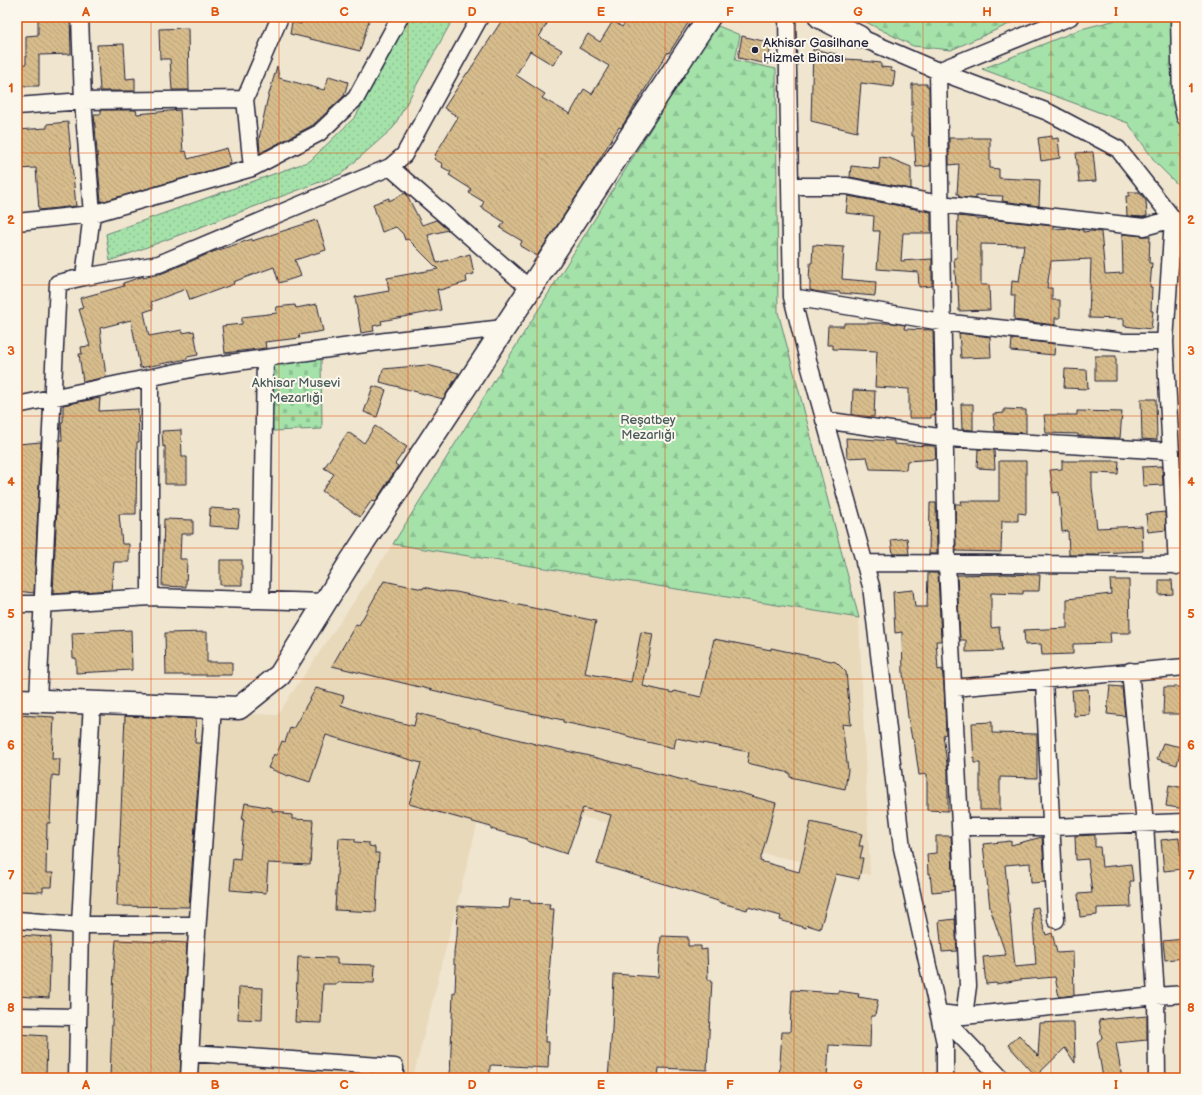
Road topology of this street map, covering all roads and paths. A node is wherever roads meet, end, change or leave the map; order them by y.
1 (80, 17) edge
2 (280, 17) edge
3 (400, 17) edge
4 (480, 17) edge
5 (709, 17) edge
6 (722, 17) edge
7 (787, 17) edge
8 (820, 17) edge
9 (838, 17) edge
10 (1070, 17) edge
11 (1179, 17) edge
12 (696, 36) junction
13 (859, 37) junction
14 (938, 71) junction
15 (244, 99) junction
16 (83, 101) junction
17 (17, 106) edge
18 (1185, 117) edge
19 (390, 167) junction
20 (252, 168) junction
21 (790, 186) junction
22 (940, 204) junction
23 (92, 214) junction
24 (1173, 219) junction
25 (17, 222) edge
26 (1185, 234) edge
27 (84, 277) junction
28 (530, 289) junction
29 (792, 298) junction
30 (942, 322) junction
31 (504, 328) junction
32 (1165, 342) junction
33 (265, 358) junction
34 (150, 378) junction
35 (52, 398) junction
36 (17, 405) edge
37 (824, 420) junction
38 (945, 438) junction
39 (1171, 451) junction
40 (864, 563) junction
41 (947, 564) junction
42 (1181, 566) edge
43 (150, 596) junction
44 (261, 600) junction
45 (325, 602) junction
46 (17, 604) edge
47 (42, 604) junction
48 (1185, 667) edge
49 (1130, 672) junction
50 (1044, 680) junction
51 (953, 688) junction
52 (27, 700) edge
53 (92, 702) junction
54 (213, 707) junction
55 (1185, 822) edge
56 (1145, 824) junction
57 (1051, 826) junction
58 (960, 827) junction
59 (17, 920) edge
60 (1056, 920) dead end
61 (80, 925) junction
62 (197, 925) junction
63 (1185, 994) edge
64 (1156, 996) junction
65 (939, 1013) junction
66 (17, 1016) edge
67 (964, 1016) junction
68 (78, 1017) junction
69 (191, 1053) junction
70 (77, 1078) edge
71 (189, 1078) edge
72 (395, 1078) edge
73 (945, 1078) edge
74 (1001, 1078) edge
75 (1157, 1078) edge

1 - 16 street
2 - 15 street
3 - 20 street
4 - 19 street
5 - 12 street
6 - 12 street
7 - 21 street
8 - 13 street
9 - 13 street
10 - 14 street
11 - 18 street
12 - 28 street
13 - 14 street
14 - 22 street
14 - 24 street
15 - 16 street
15 - 20 street
16 - 17 street
16 - 23 street
19 - 27 street
19 - 28 street
20 - 23 street
21 - 22 street
21 - 29 street
22 - 24 street
22 - 30 street
23 - 25 street
23 - 27 street
24 - 26 street
24 - 32 street
27 - 35 street
28 - 31 street
29 - 30 street
29 - 37 street
30 - 32 street
30 - 38 street
31 - 33 street
31 - 45 street
32 - 39 street
33 - 34 street
33 - 44 street
34 - 35 street
34 - 43 street
35 - 36 street
35 - 47 street
37 - 38 street
37 - 40 street
38 - 39 street
38 - 41 street
39 - 42 street
40 - 41 street
40 - 65 street
41 - 42 street
41 - 51 street
43 - 44 street
43 - 47 street
44 - 45 street
45 - 54 street
46 - 47 street
47 - 52 street
48 - 49 street
49 - 50 street
49 - 56 street
50 - 51 street
50 - 57 street
51 - 58 street
52 - 53 street
53 - 54 street
53 - 61 street
54 - 62 street
55 - 56 street
56 - 57 street
56 - 64 street
57 - 58 street
57 - 60 street
58 - 67 street
59 - 61 street
61 - 62 street
61 - 68 street
62 - 69 street
63 - 64 street
64 - 67 street
64 - 75 street
65 - 67 street
65 - 73 street
65 - 74 street
66 - 68 street
68 - 70 street
69 - 71 street
69 - 72 street

